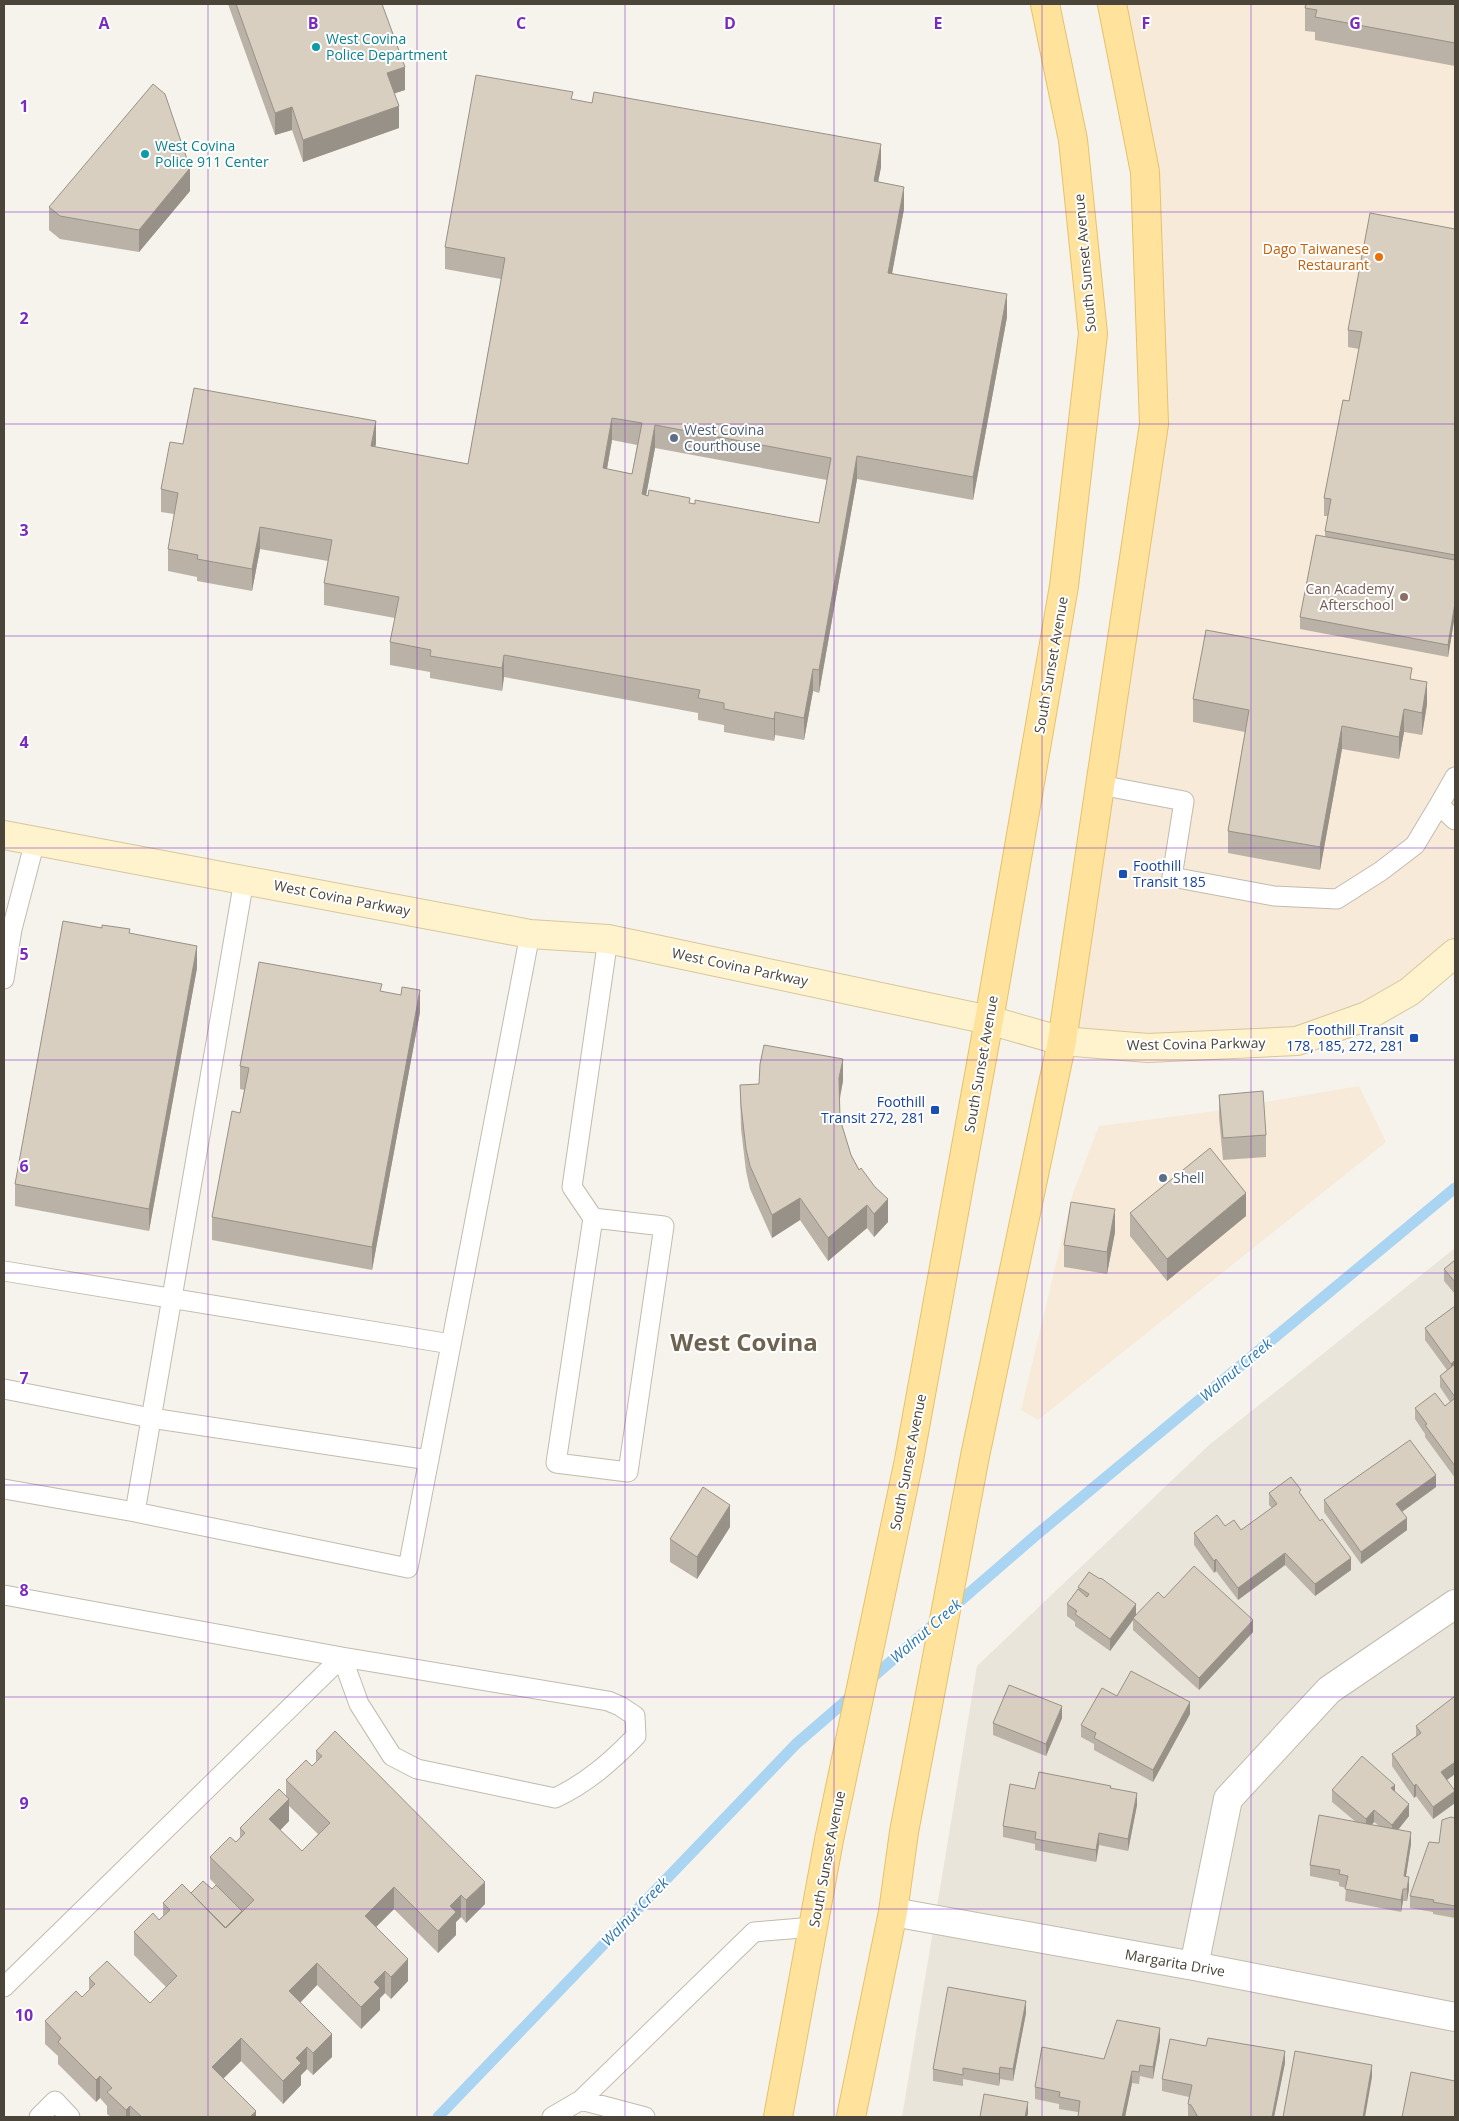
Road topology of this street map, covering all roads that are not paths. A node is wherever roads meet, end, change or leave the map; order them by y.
1 (1045, 4) edge
2 (1112, 4) edge
3 (1455, 778) edge
4 (1100, 785) junction
5 (1439, 805) junction
6 (1455, 820) edge
7 (4, 835) edge
8 (35, 841) junction
9 (244, 880) junction
10 (530, 934) junction
11 (608, 939) junction
12 (1455, 953) edge
13 (4, 979) edge
14 (989, 1020) junction
15 (1062, 1041) junction
16 (593, 1218) junction
17 (4, 1271) edge
18 (172, 1299) junction
19 (451, 1344) junction
20 (4, 1389) edge
21 (151, 1418) junction
22 (428, 1460) junction
23 (4, 1489) edge
24 (135, 1512) junction
25 (4, 1595) edge
26 (1455, 1604) edge
27 (342, 1657) junction
28 (894, 1912) junction
29 (814, 1927) junction
30 (1194, 1966) junction
31 (4, 1987) edge
32 (1455, 2017) edge
33 (581, 2100) junction
34 (39, 2117) edge
35 (70, 2117) edge
36 (552, 2117) edge
37 (645, 2117) edge
38 (778, 2117) edge
39 (851, 2117) edge

1 - 14 main road, South Sunset Avenue
2 - 4 main road
3 - 5 lane
4 - 5 lane
4 - 15 main road
5 - 6 lane
7 - 8 street, West Covina Parkway
8 - 9 street, West Covina Parkway
8 - 13 lane
9 - 10 street, West Covina Parkway
9 - 18 lane
10 - 11 street, West Covina Parkway
10 - 19 lane
11 - 14 street, West Covina Parkway
11 - 16 lane
12 - 15 street, West Covina Parkway
14 - 15 street, West Covina Parkway
14 - 29 main road, South Sunset Avenue
15 - 28 main road
16 - 16 lane
17 - 18 lane
18 - 19 lane
18 - 21 lane
19 - 22 lane
20 - 21 lane
21 - 22 lane
21 - 24 lane
22 - 24 lane
23 - 24 lane
25 - 27 lane
26 - 30 street
27 - 27 lane
27 - 31 lane
28 - 30 street, Margarita Drive
28 - 39 main road
29 - 33 lane
29 - 38 main road, South Sunset Avenue
30 - 32 street, Margarita Drive
33 - 36 lane
33 - 37 lane
34 - 35 lane

